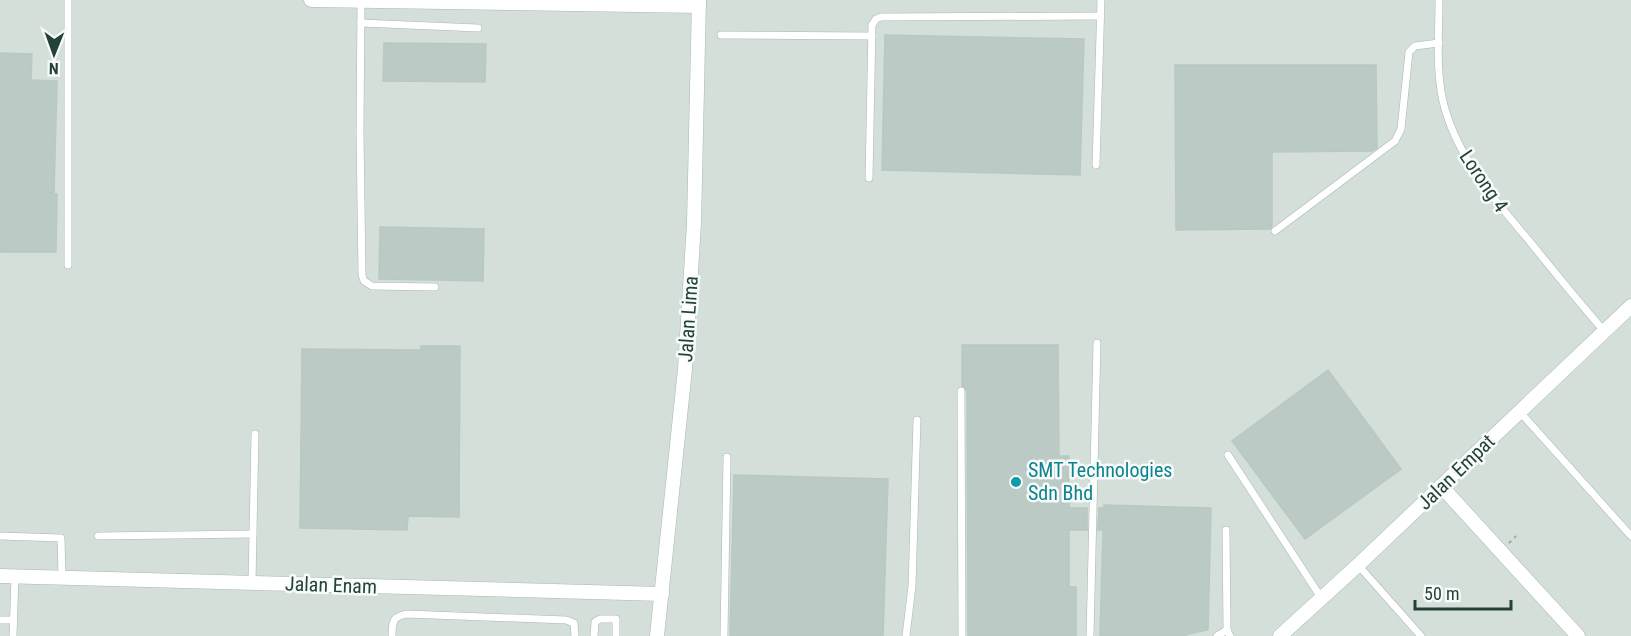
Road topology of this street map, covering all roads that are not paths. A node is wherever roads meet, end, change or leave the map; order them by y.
1 (68, 0) edge
2 (310, 0) edge
3 (1101, 0) edge
4 (1439, 0) edge
5 (361, 1) edge
6 (479, 1) edge
7 (508, 1) edge
8 (543, 2) edge
9 (699, 3) edge
10 (1100, 16) junction
11 (361, 23) junction
12 (478, 28) dead end
13 (721, 35) dead end
14 (872, 36) junction
15 (1439, 43) junction
16 (1096, 165) dead end
17 (868, 178) dead end
18 (1275, 231) dead end
19 (68, 265) dead end
20 (435, 287) dead end
21 (1631, 306) edge
22 (1604, 331) junction
23 (1097, 343) dead end
24 (961, 391) dead end
25 (1519, 411) junction
26 (917, 420) dead end
27 (255, 434) dead end
28 (1228, 455) dead end
29 (727, 457) dead end
30 (1441, 486) junction
31 (1226, 530) dead end
32 (253, 534) junction
33 (0, 536) edge
34 (98, 536) dead end
35 (1631, 536) edge
36 (1358, 566) junction
37 (0, 576) edge
38 (15, 577) junction
39 (62, 578) junction
40 (252, 583) junction
41 (662, 594) junction
42 (1322, 598) junction
43 (0, 620) edge
44 (13, 620) junction
45 (1228, 633) edge
46 (13, 636) edge
47 (392, 636) edge
48 (575, 636) edge
49 (594, 636) edge
50 (616, 636) edge
51 (657, 636) edge
52 (724, 636) edge
53 (906, 636) edge
54 (962, 636) edge
55 (1090, 636) edge
56 (1217, 636) edge
57 (1280, 636) edge
58 (1421, 636) edge
59 (1578, 636) edge

1 - 19 lane
2 - 5 street
3 - 10 lane
4 - 15 lane, Lorong 4
5 - 6 street
5 - 11 lane
6 - 7 street
7 - 8 street
8 - 9 street
9 - 41 street, Jalan Lima
10 - 14 lane
10 - 16 lane
11 - 12 lane
11 - 20 lane
13 - 14 lane
14 - 17 lane
15 - 18 lane
15 - 22 lane, Lorong 4
21 - 22 street, Jalan Empat
22 - 25 street, Jalan Empat
23 - 55 lane
24 - 54 lane
25 - 30 street, Jalan Empat
25 - 35 lane
26 - 53 lane
27 - 32 lane
28 - 42 lane
29 - 52 lane
30 - 36 street, Jalan Empat
30 - 59 street
31 - 45 lane
32 - 34 lane
32 - 40 lane
33 - 39 lane
36 - 42 street, Jalan Empat
36 - 58 lane
37 - 38 street, Jalan Enam
38 - 39 street, Jalan Enam
38 - 44 lane
39 - 40 street, Jalan Enam
40 - 41 street, Jalan Enam
41 - 51 street, Jalan Lima
42 - 57 street, Jalan Empat
43 - 44 lane
44 - 46 lane
45 - 56 lane
47 - 48 lane
49 - 50 lane

